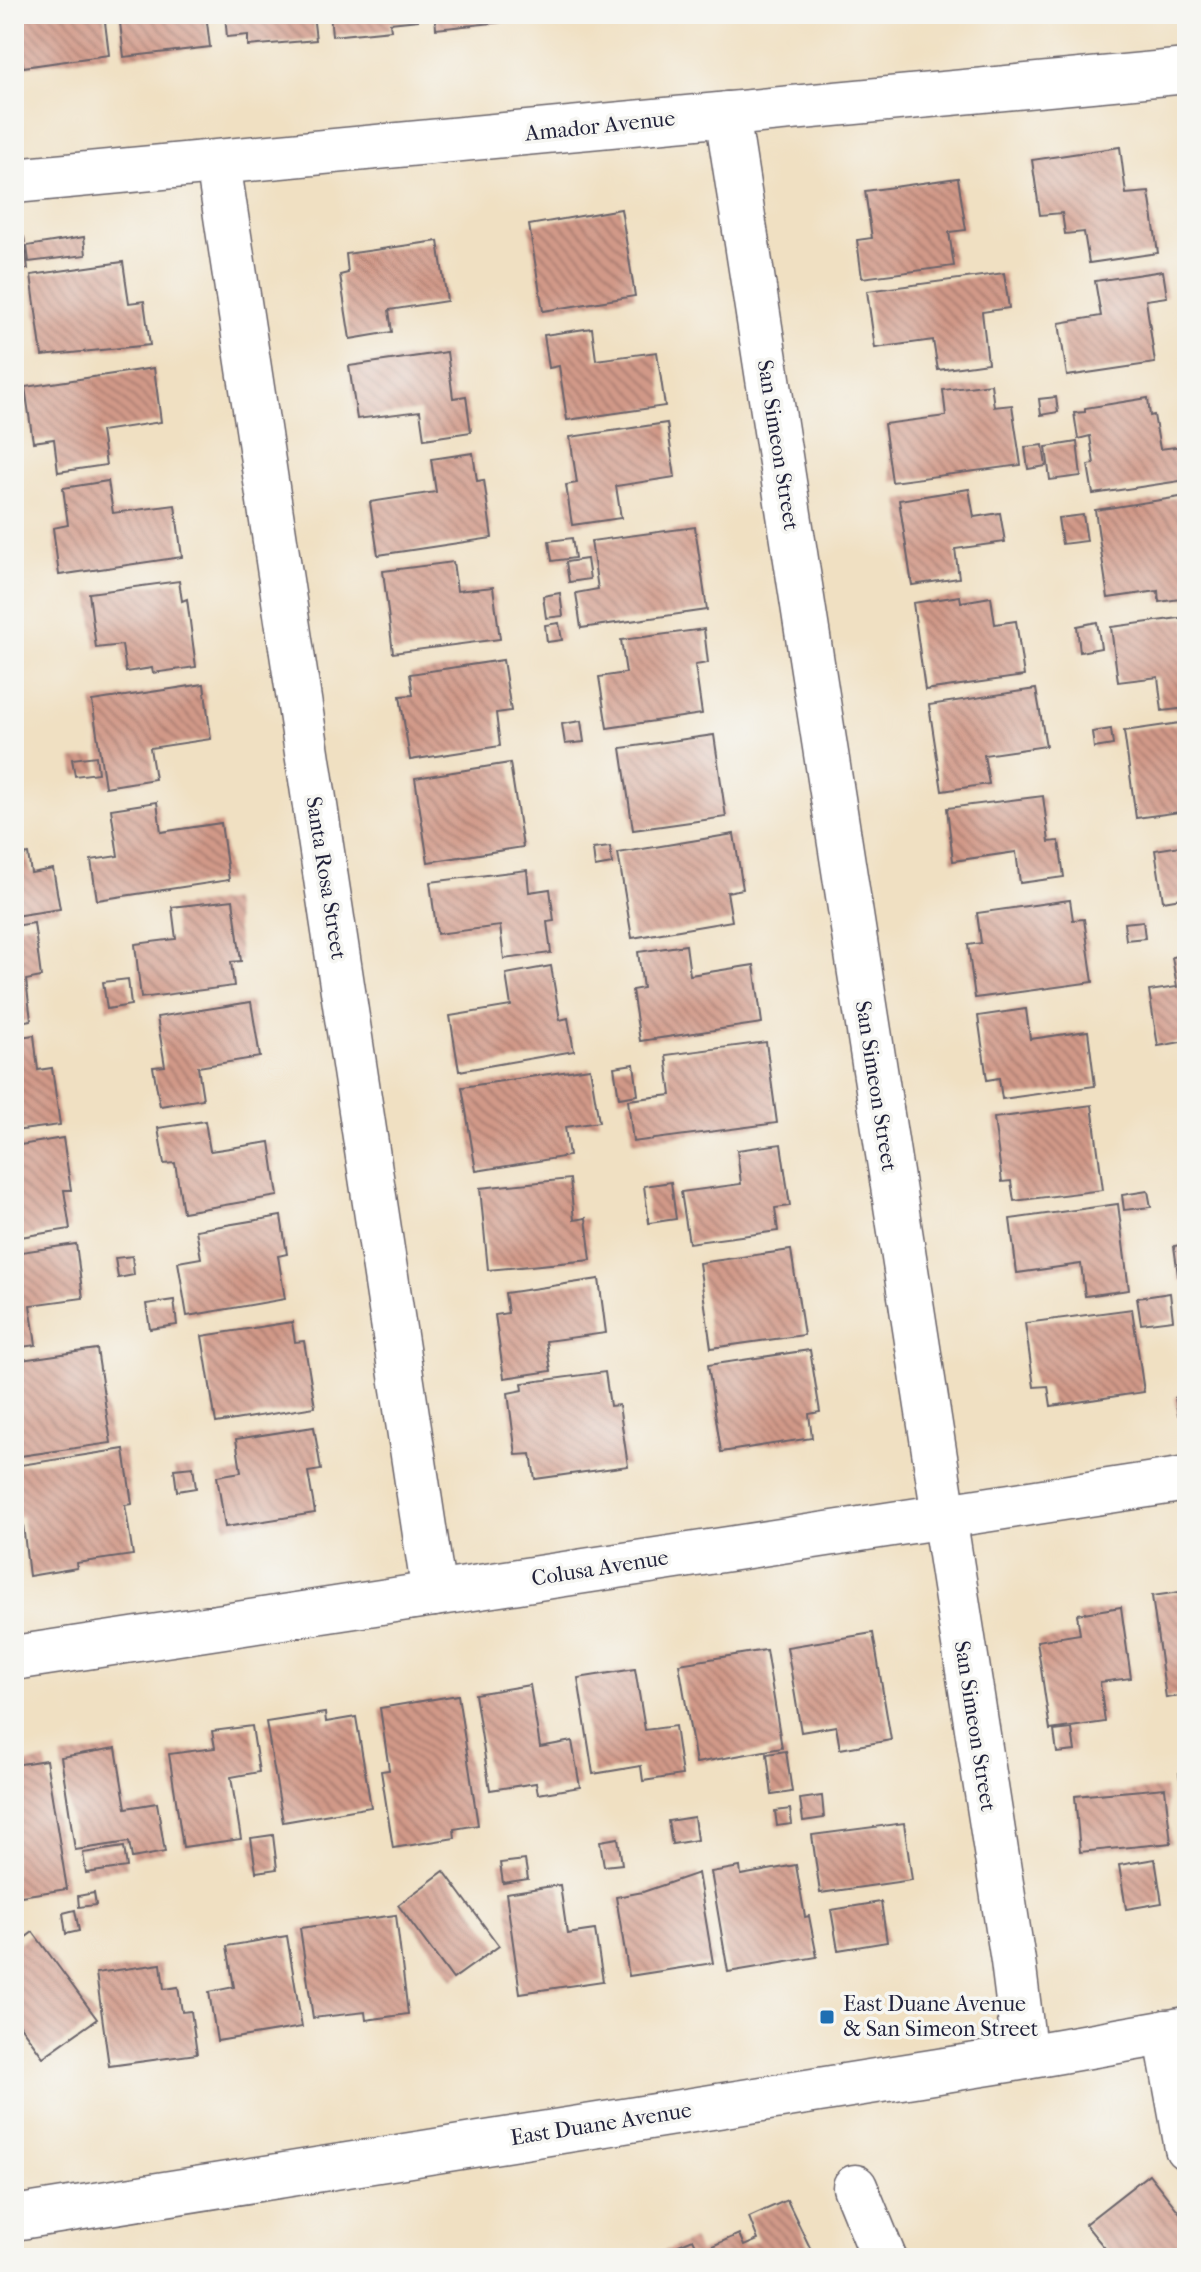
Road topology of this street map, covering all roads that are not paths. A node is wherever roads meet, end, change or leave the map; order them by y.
1 (1187, 71) edge
2 (727, 114) junction
3 (218, 163) junction
4 (14, 181) edge
5 (1187, 1479) edge
6 (942, 1516) junction
7 (434, 1594) junction
8 (14, 1658) edge
9 (1176, 2030) edge
10 (1025, 2057) junction
11 (1187, 2148) edge
12 (855, 2187) dead end
13 (14, 2218) edge
14 (884, 2258) edge

1 - 2 street, Amador Avenue
2 - 3 street, Amador Avenue
2 - 6 street, San Simeon Street
3 - 4 street, Amador Avenue
3 - 7 street, Santa Rosa Street
5 - 6 street, Colusa Avenue
6 - 7 street, Colusa Avenue
6 - 10 street, San Simeon Street
7 - 8 street, Colusa Avenue
9 - 10 street, East Duane Avenue
9 - 11 street
10 - 13 street, East Duane Avenue
12 - 14 street

